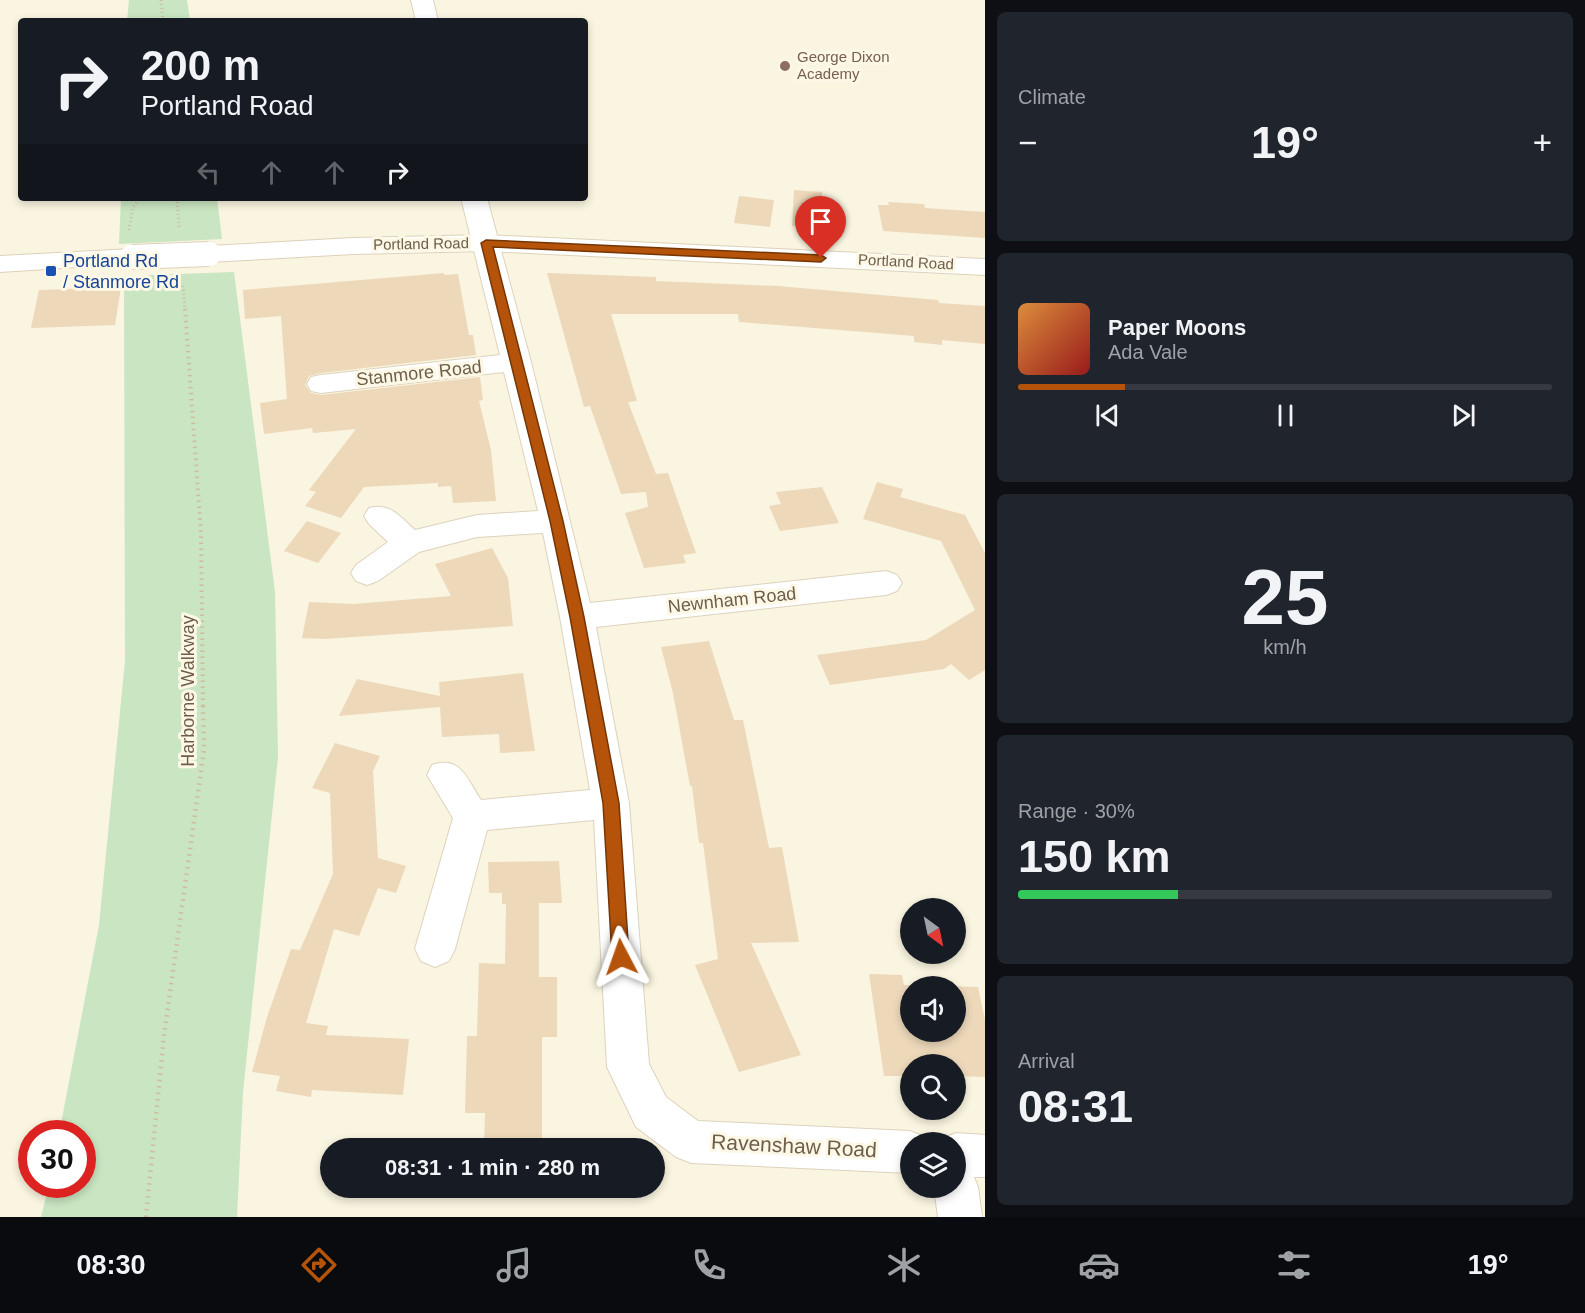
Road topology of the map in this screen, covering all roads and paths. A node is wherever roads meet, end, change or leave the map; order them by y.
1 (161, 0) edge
2 (422, 0) edge
3 (163, 18) edge
4 (427, 18) edge
5 (177, 201) edge
6 (475, 201) edge
7 (180, 234) dead end
8 (486, 243) junction
9 (0, 264) edge
10 (985, 267) edge
11 (183, 282) dead end
12 (517, 362) junction
13 (321, 384) dead end
14 (380, 516) dead end
15 (556, 521) junction
16 (409, 543) junction
17 (367, 573) dead end
18 (886, 583) dead end
19 (577, 617) junction
20 (446, 775) dead end
21 (611, 803) junction
22 (472, 816) junction
23 (435, 949) dead end
24 (900, 1152) edge
25 (966, 1155) edge
26 (985, 1156) edge
27 (957, 1198) edge
28 (146, 1217) edge
29 (960, 1217) edge

1 - 3 path
2 - 4 street
5 - 7 path
6 - 8 street
8 - 9 street, Portland Road, bridge
8 - 10 street, Portland Road
8 - 12 street
11 - 28 path, Harborne Walkway
12 - 13 street, Stanmore Road
12 - 15 street
14 - 16 street
15 - 16 street
15 - 19 street
16 - 17 street
18 - 19 street, Newnham Road
19 - 21 street
20 - 22 street
21 - 22 street
21 - 24 street, Ravenshaw Road
22 - 23 street
25 - 26 street
27 - 29 street

